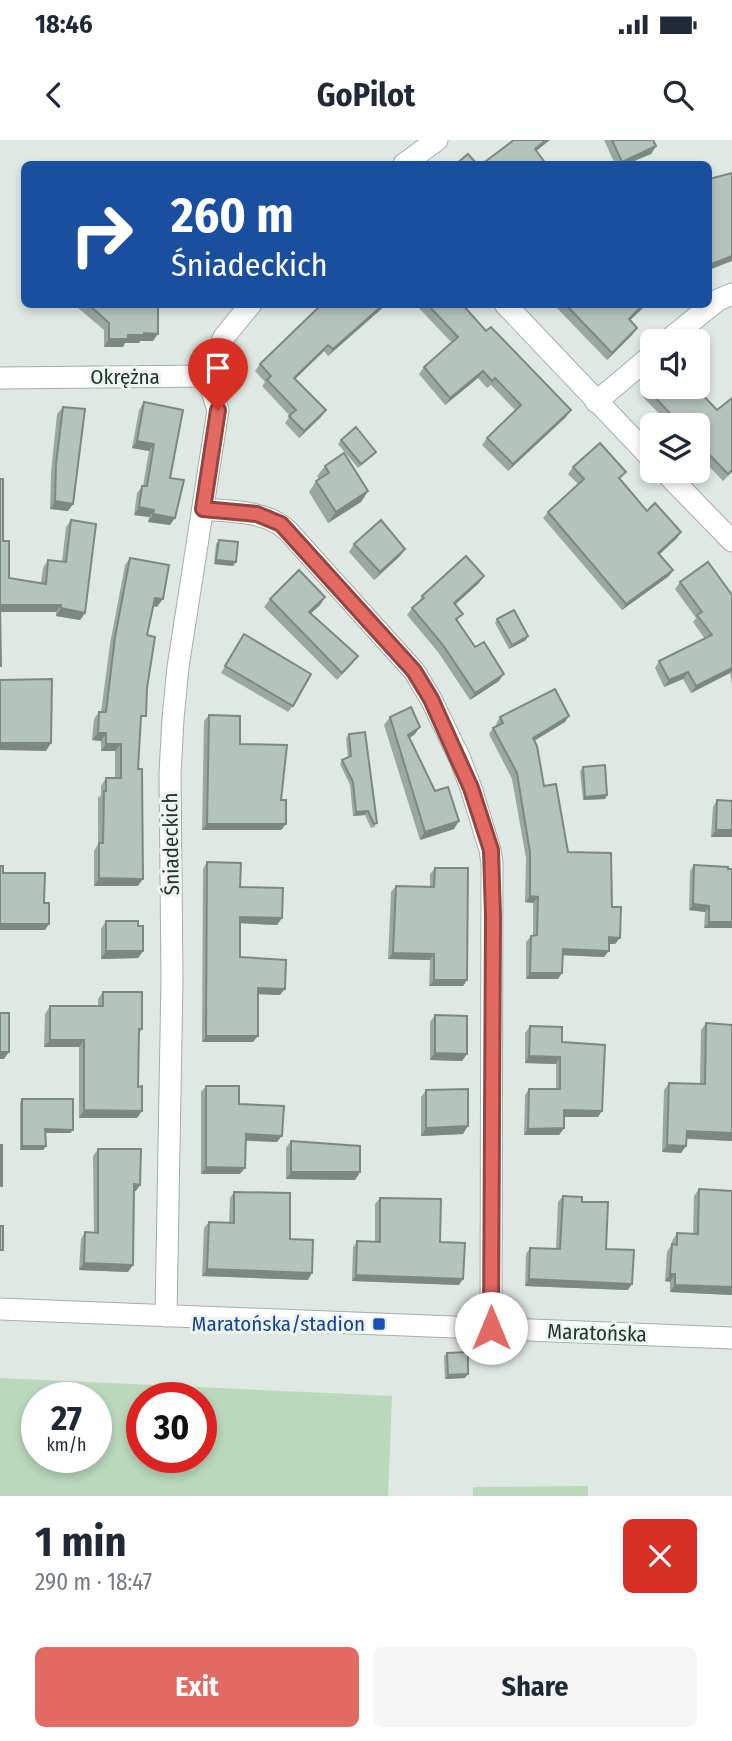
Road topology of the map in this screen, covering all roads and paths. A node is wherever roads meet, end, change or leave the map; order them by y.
1 (437, 140) edge
2 (408, 161) edge
3 (732, 294) edge
4 (712, 305) edge
5 (248, 308) edge
6 (509, 308) edge
7 (708, 308) edge
8 (682, 329) edge
9 (640, 365) edge
10 (207, 376) junction
11 (0, 378) edge
12 (596, 402) junction
13 (640, 447) edge
14 (675, 483) edge
15 (203, 509) junction
16 (732, 541) edge
17 (0, 1309) edge
18 (166, 1316) junction
19 (491, 1328) junction
20 (732, 1338) edge

1 - 2 street
3 - 4 street
5 - 10 street
6 - 12 street
7 - 8 street
9 - 12 street
10 - 11 street, Okrężna
10 - 15 street, Śniadeckich
12 - 13 street
14 - 16 street
15 - 18 street, Śniadeckich
15 - 19 street
17 - 18 street, Maratońska
18 - 19 street, Maratońska
19 - 20 street, Maratońska

